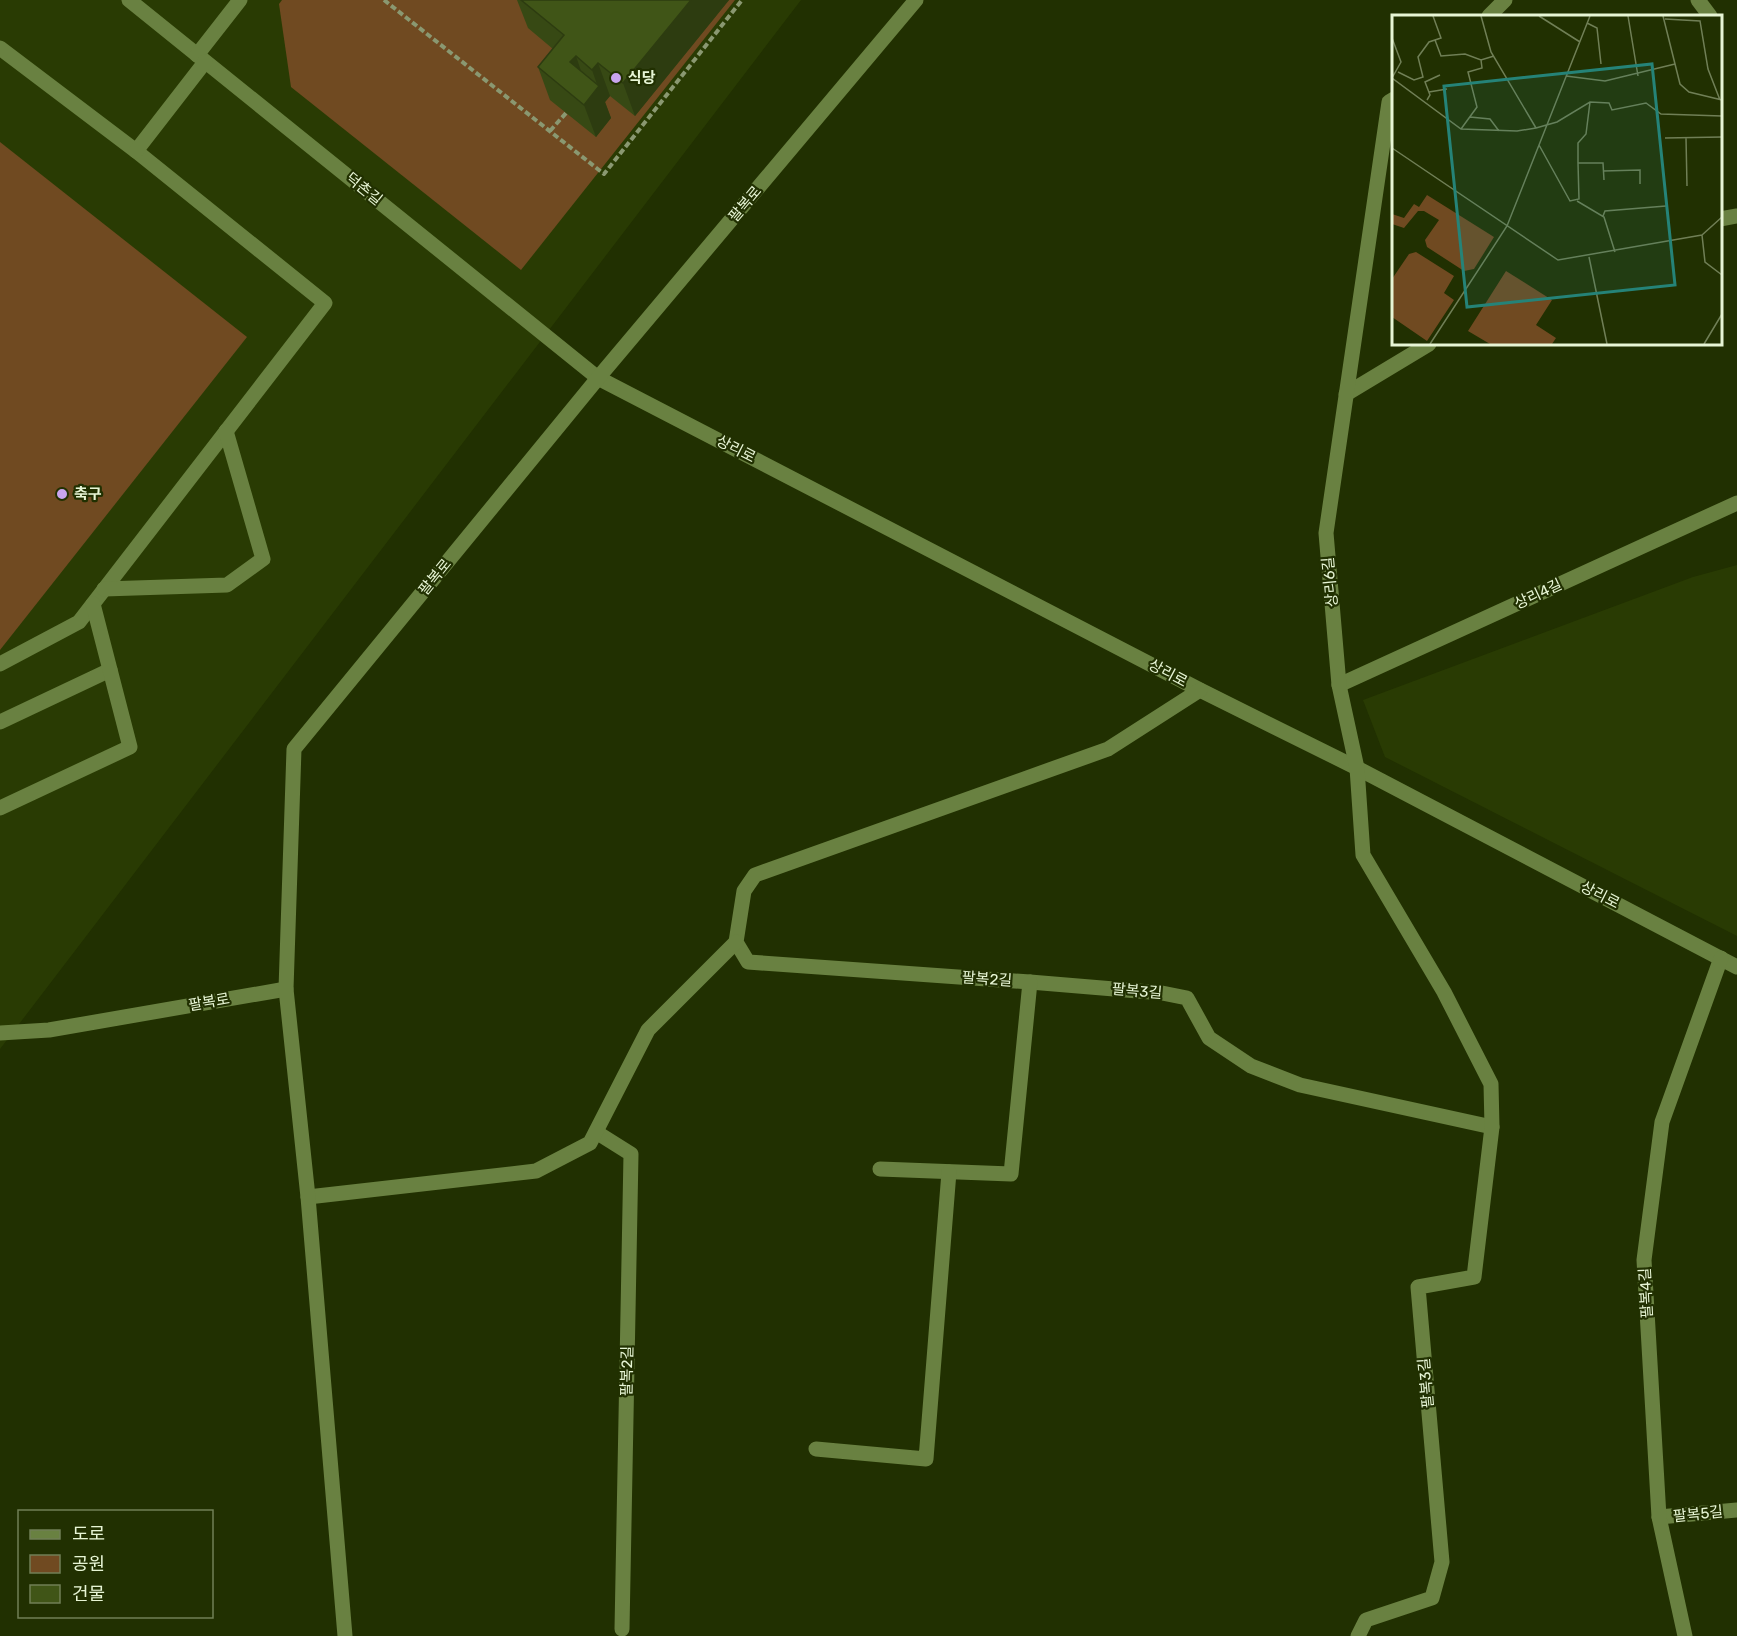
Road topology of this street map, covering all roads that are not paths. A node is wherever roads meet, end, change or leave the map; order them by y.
1 (129, 0) edge
2 (240, 0) edge
3 (916, 0) edge
4 (1505, 0) edge
5 (1698, 0) edge
6 (1490, 15) edge
7 (1709, 15) edge
8 (0, 48) edge
9 (201, 58) junction
10 (1392, 102) edge
11 (136, 152) junction
12 (1737, 216) edge
13 (1722, 219) edge
14 (1427, 345) edge
15 (598, 378) junction
16 (1346, 394) junction
17 (226, 431) junction
18 (1737, 503) edge
19 (104, 589) junction
20 (93, 604) junction
21 (0, 664) edge
22 (110, 670) junction
23 (1339, 685) junction
24 (1200, 690) junction
25 (0, 722) edge
26 (1357, 768) junction
27 (0, 808) edge
28 (736, 942) junction
29 (1721, 958) junction
30 (1737, 967) edge
31 (1030, 982) junction
32 (286, 989) junction
33 (0, 1033) edge
34 (1492, 1127) junction
35 (596, 1132) junction
36 (880, 1169) dead end
37 (949, 1172) junction
38 (308, 1197) junction
39 (816, 1449) dead end
40 (1737, 1510) edge
41 (1659, 1517) junction
42 (622, 1629) dead end
43 (345, 1636) edge
44 (1358, 1636) edge
45 (1685, 1636) edge

1 - 9 street, 덕촌길
2 - 9 street
3 - 15 street, 팔복로
4 - 6 street
5 - 7 street
8 - 11 street
9 - 11 street
9 - 15 street, 덕촌길
10 - 16 street, 상리6길
11 - 17 street
12 - 13 street
14 - 16 street
15 - 24 street, 상리로
15 - 32 street, 팔복로
16 - 23 street, 상리6길
17 - 19 street
17 - 19 street
18 - 23 street, 상리4길
19 - 20 street
20 - 21 street
20 - 22 street
22 - 25 street
22 - 27 street
23 - 26 street, 상리6길
24 - 26 street, 상리로
24 - 28 street
26 - 29 street, 상리로
26 - 34 street, 팔복3길
28 - 31 street, 팔복2길
28 - 35 street
29 - 30 street, 상리로
29 - 41 street, 팔복4길
31 - 34 street, 팔복3길
31 - 37 street, 팔복2길
32 - 33 street, 팔복로
32 - 38 street
34 - 44 street, 팔복3길
35 - 38 street
35 - 42 street, 팔복2길
36 - 37 street, 팔복2길
37 - 39 street
38 - 43 street
40 - 41 street, 팔복5길
41 - 45 street, 팔복4길

